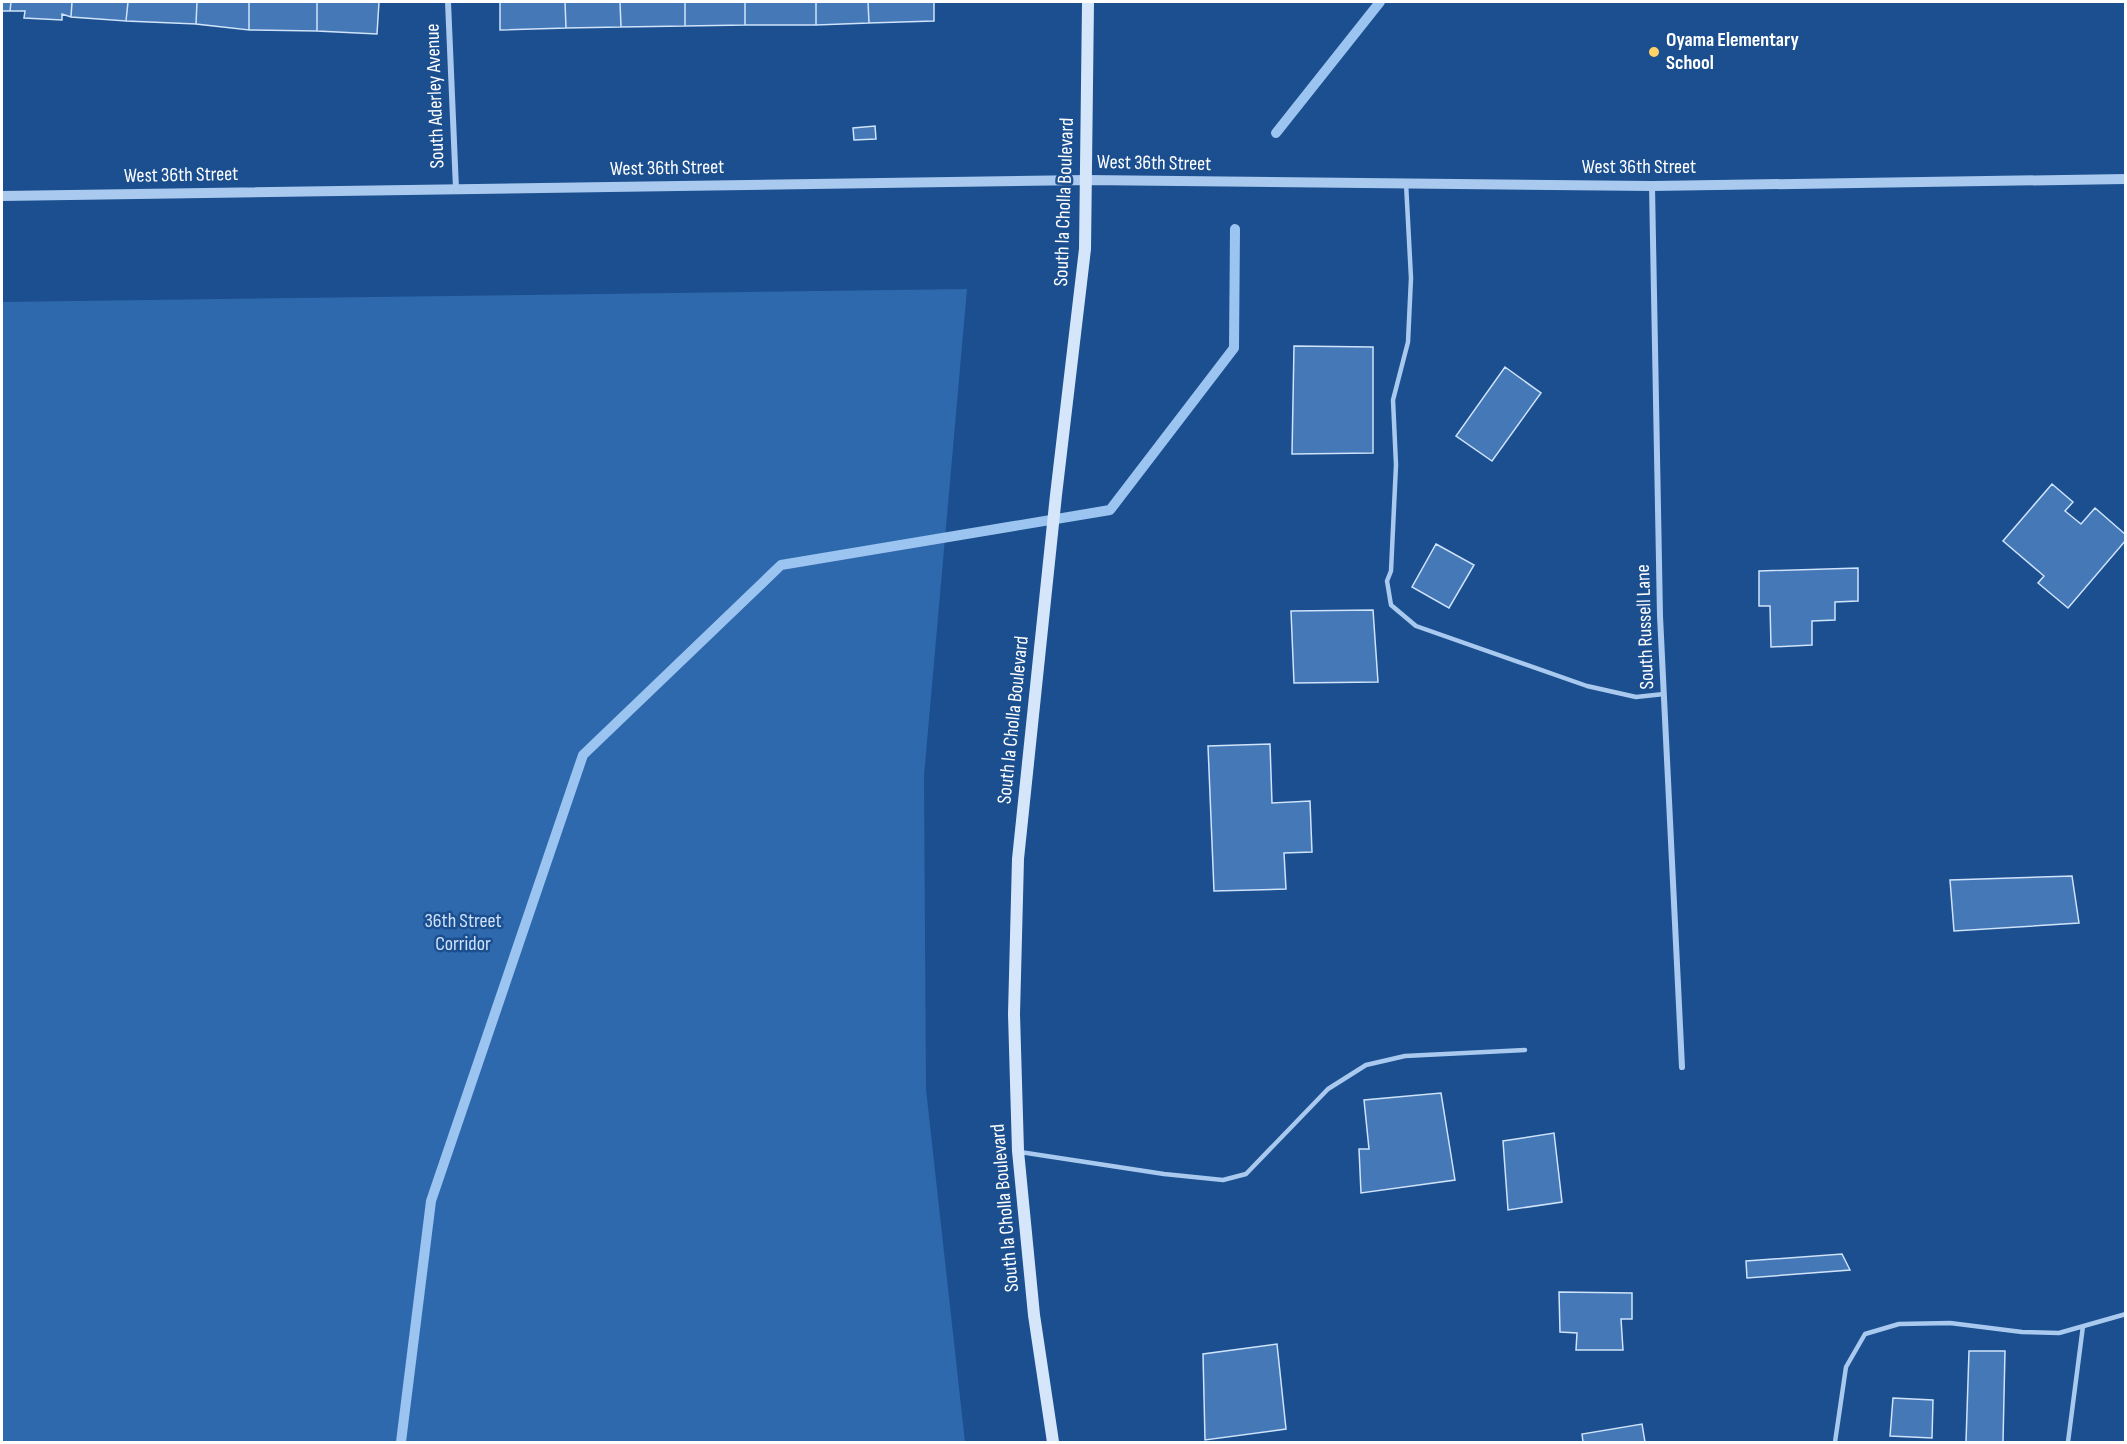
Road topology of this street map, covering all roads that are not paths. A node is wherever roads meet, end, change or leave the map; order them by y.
1 (448, 2) edge
2 (1088, 2) edge
3 (2126, 179) edge
4 (1086, 180) junction
5 (1406, 183) junction
6 (1652, 186) junction
7 (456, 189) junction
8 (2, 196) edge
9 (1664, 694) junction
10 (1526, 1050) dead end
11 (1682, 1067) dead end
12 (1018, 1151) junction
13 (2126, 1314) edge
14 (2083, 1326) junction
15 (1053, 1443) edge
16 (1835, 1443) edge
17 (2068, 1443) edge

1 - 7 street, South Aderley Avenue
2 - 4 main road, South la Cholla Boulevard
3 - 6 street, West 36th Street
4 - 5 street, West 36th Street
4 - 7 street, West 36th Street
4 - 12 main road, South la Cholla Boulevard
5 - 6 street, West 36th Street
5 - 9 lane
6 - 9 street, South Russell Lane
7 - 8 street, West 36th Street
9 - 11 street, South Russell Lane
10 - 12 lane
12 - 15 main road, South la Cholla Boulevard
13 - 14 lane
14 - 16 lane
14 - 17 lane

